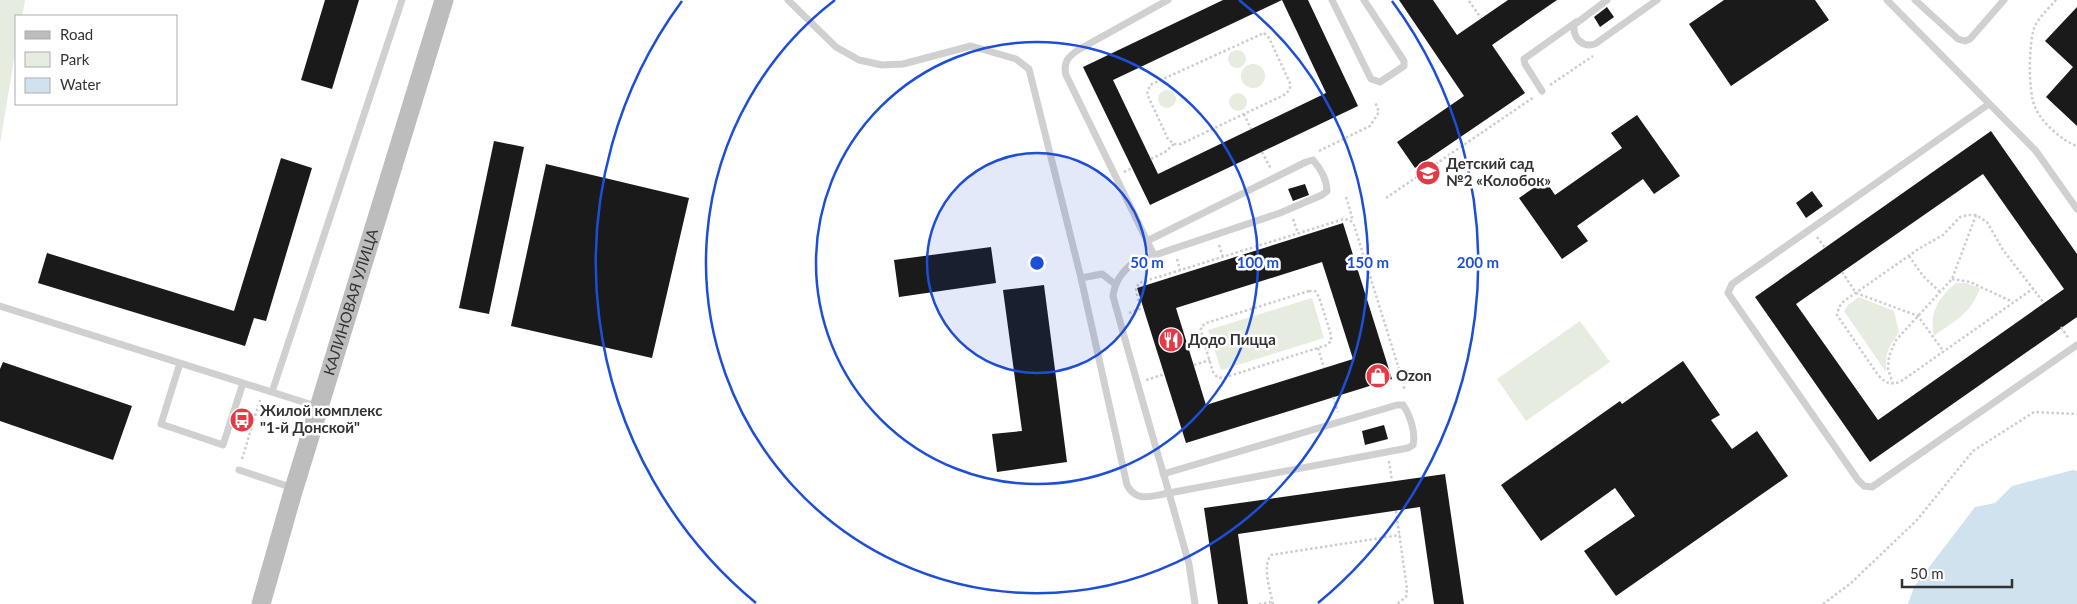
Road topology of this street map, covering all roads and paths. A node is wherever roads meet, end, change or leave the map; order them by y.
1 (402, 0) edge
2 (444, 0) edge
3 (788, 0) edge
4 (1168, 0) edge
5 (1332, 0) edge
6 (1364, 0) edge
7 (1469, 0) edge
8 (1607, 0) edge
9 (1657, 0) edge
10 (1887, 0) edge
11 (1915, 0) edge
12 (2004, 0) edge
13 (2056, 0) edge
14 (1481, 18) dead end
15 (1578, 20) junction
16 (1602, 38) junction
17 (1542, 91) junction
18 (1375, 102) dead end
19 (1989, 104) junction
20 (1244, 114) junction
21 (1251, 129) dead end
22 (1174, 144) junction
23 (2077, 146) edge
24 (1262, 152) dead end
25 (1150, 159) dead end
26 (1313, 160) junction
27 (1274, 177) junction
28 (1346, 197) dead end
29 (1386, 198) dead end
30 (2077, 209) edge
31 (1976, 215) junction
32 (1293, 219) dead end
33 (1350, 220) junction
34 (1298, 234) junction
35 (1147, 241) junction
36 (1219, 245) dead end
37 (1154, 255) junction
38 (1909, 256) junction
39 (1223, 257) junction
40 (1177, 259) dead end
41 (1180, 270) junction
42 (1842, 272) dead end
43 (1081, 278) junction
44 (1952, 279) junction
45 (1115, 284) junction
46 (2034, 288) junction
47 (1940, 292) junction
48 (1856, 293) junction
49 (2014, 302) junction
50 (2044, 303) dead end
51 (0, 306) edge
52 (1128, 314) dead end
53 (1918, 316) junction
54 (2077, 345) edge
55 (1318, 348) junction
56 (1944, 352) junction
57 (1210, 360) junction
58 (180, 363) junction
59 (1194, 365) dead end
60 (1324, 368) dead end
61 (1165, 374) dead end
62 (243, 383) junction
63 (1137, 383) junction
64 (1893, 384) junction
65 (1404, 389) dead end
66 (272, 392) junction
67 (1333, 397) dead end
68 (319, 407) junction
69 (1338, 412) dead end
70 (2077, 414) edge
71 (1387, 452) junction
72 (239, 470) joint
73 (1163, 474) junction
74 (1392, 482) dead end
75 (294, 488) junction
76 (1169, 493) junction
77 (1396, 511) dead end
78 (1400, 535) junction
79 (1272, 603) edge
80 (261, 604) edge
81 (1195, 604) edge
82 (1259, 604) edge
83 (1397, 604) edge
84 (1823, 604) edge

1 - 66 lane
2 - 68 street, КАЛИНОВАЯ УЛИЦА
3 - 43 lane
4 - 35 lane
5 - 6 lane
7 - 14 path
8 - 15 lane
9 - 16 lane
10 - 19 lane
11 - 12 lane
13 - 23 path
15 - 16 lane
15 - 17 lane
16 - 17 path
17 - 29 path
18 - 26 path
19 - 30 lane
19 - 54 lane
20 - 21 path
20 - 22 path
20 - 22 path
22 - 25 path
24 - 27 path
26 - 27 lane
26 - 37 lane
27 - 35 lane
28 - 33 path
31 - 38 path
31 - 44 path
31 - 46 path
32 - 34 path
33 - 34 path
33 - 65 path
34 - 39 path
35 - 37 lane
36 - 39 path
37 - 45 lane
38 - 47 path
38 - 48 path
39 - 41 path
40 - 41 path
41 - 52 path
42 - 48 path
43 - 45 lane
43 - 76 lane
44 - 47 path
44 - 49 path
45 - 63 lane
46 - 49 path
46 - 50 path
47 - 53 path
48 - 53 path
48 - 64 path
49 - 56 path
51 - 58 lane
53 - 56 path
53 - 64 path
55 - 57 path
55 - 57 path
55 - 60 path
56 - 64 path
57 - 59 path
58 - 62 lane
58 - 62 lane
61 - 63 path
62 - 66 lane
62 - 72 path
63 - 73 lane
66 - 68 lane
67 - 69 path
68 - 75 street, КАЛИНОВАЯ УЛИЦА
70 - 84 path
71 - 73 lane
71 - 74 path
71 - 76 lane
72 - 75 lane
73 - 76 lane
75 - 80 street, КАЛИНОВАЯ УЛИЦА
76 - 81 lane
77 - 78 path
78 - 79 path
78 - 83 path
79 - 82 path

